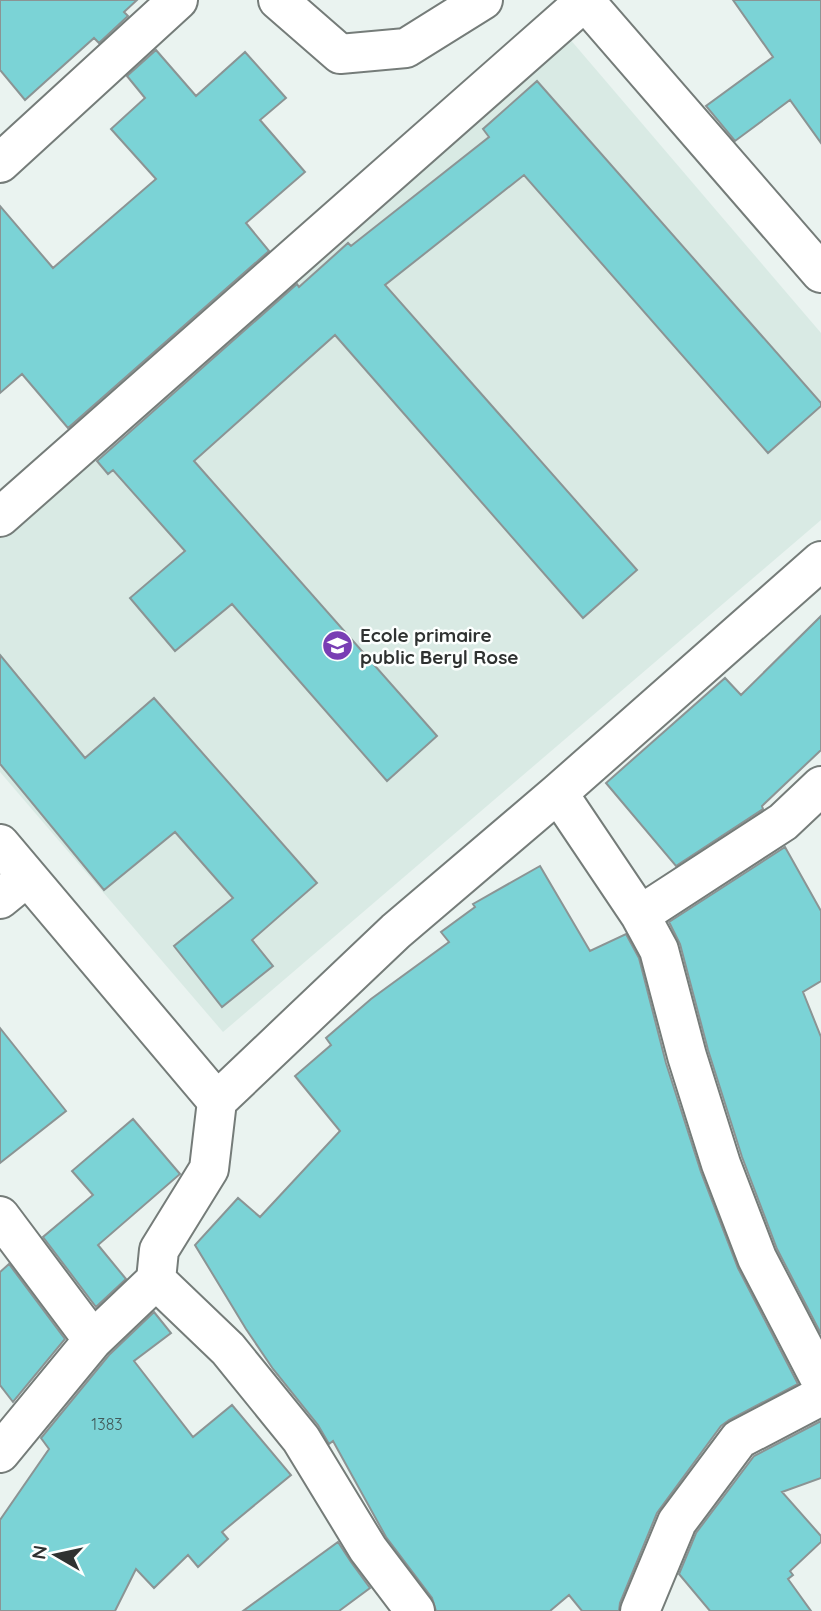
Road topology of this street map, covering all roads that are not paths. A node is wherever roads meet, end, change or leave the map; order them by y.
1 (178, 0) edge
2 (278, 0) edge
3 (483, 0) edge
4 (585, 1) edge
5 (0, 163) edge
6 (821, 273) edge
7 (0, 517) edge
8 (821, 561) edge
9 (821, 786) edge
10 (558, 793) junction
11 (0, 844) edge
12 (14, 888) edge
13 (640, 915) junction
14 (217, 1101) junction
15 (0, 1216) edge
16 (156, 1280) junction
17 (93, 1340) junction
18 (821, 1381) edge
19 (821, 1396) edge
20 (0, 1453) edge
21 (415, 1611) edge
22 (640, 1611) edge

1 - 5 street
2 - 3 street
4 - 6 street
4 - 7 street
8 - 10 street
9 - 13 street
10 - 13 street
10 - 14 street
11 - 12 street
12 - 14 street
13 - 18 street
14 - 16 street
15 - 17 street
16 - 17 street
16 - 21 street
17 - 20 street
19 - 22 street

